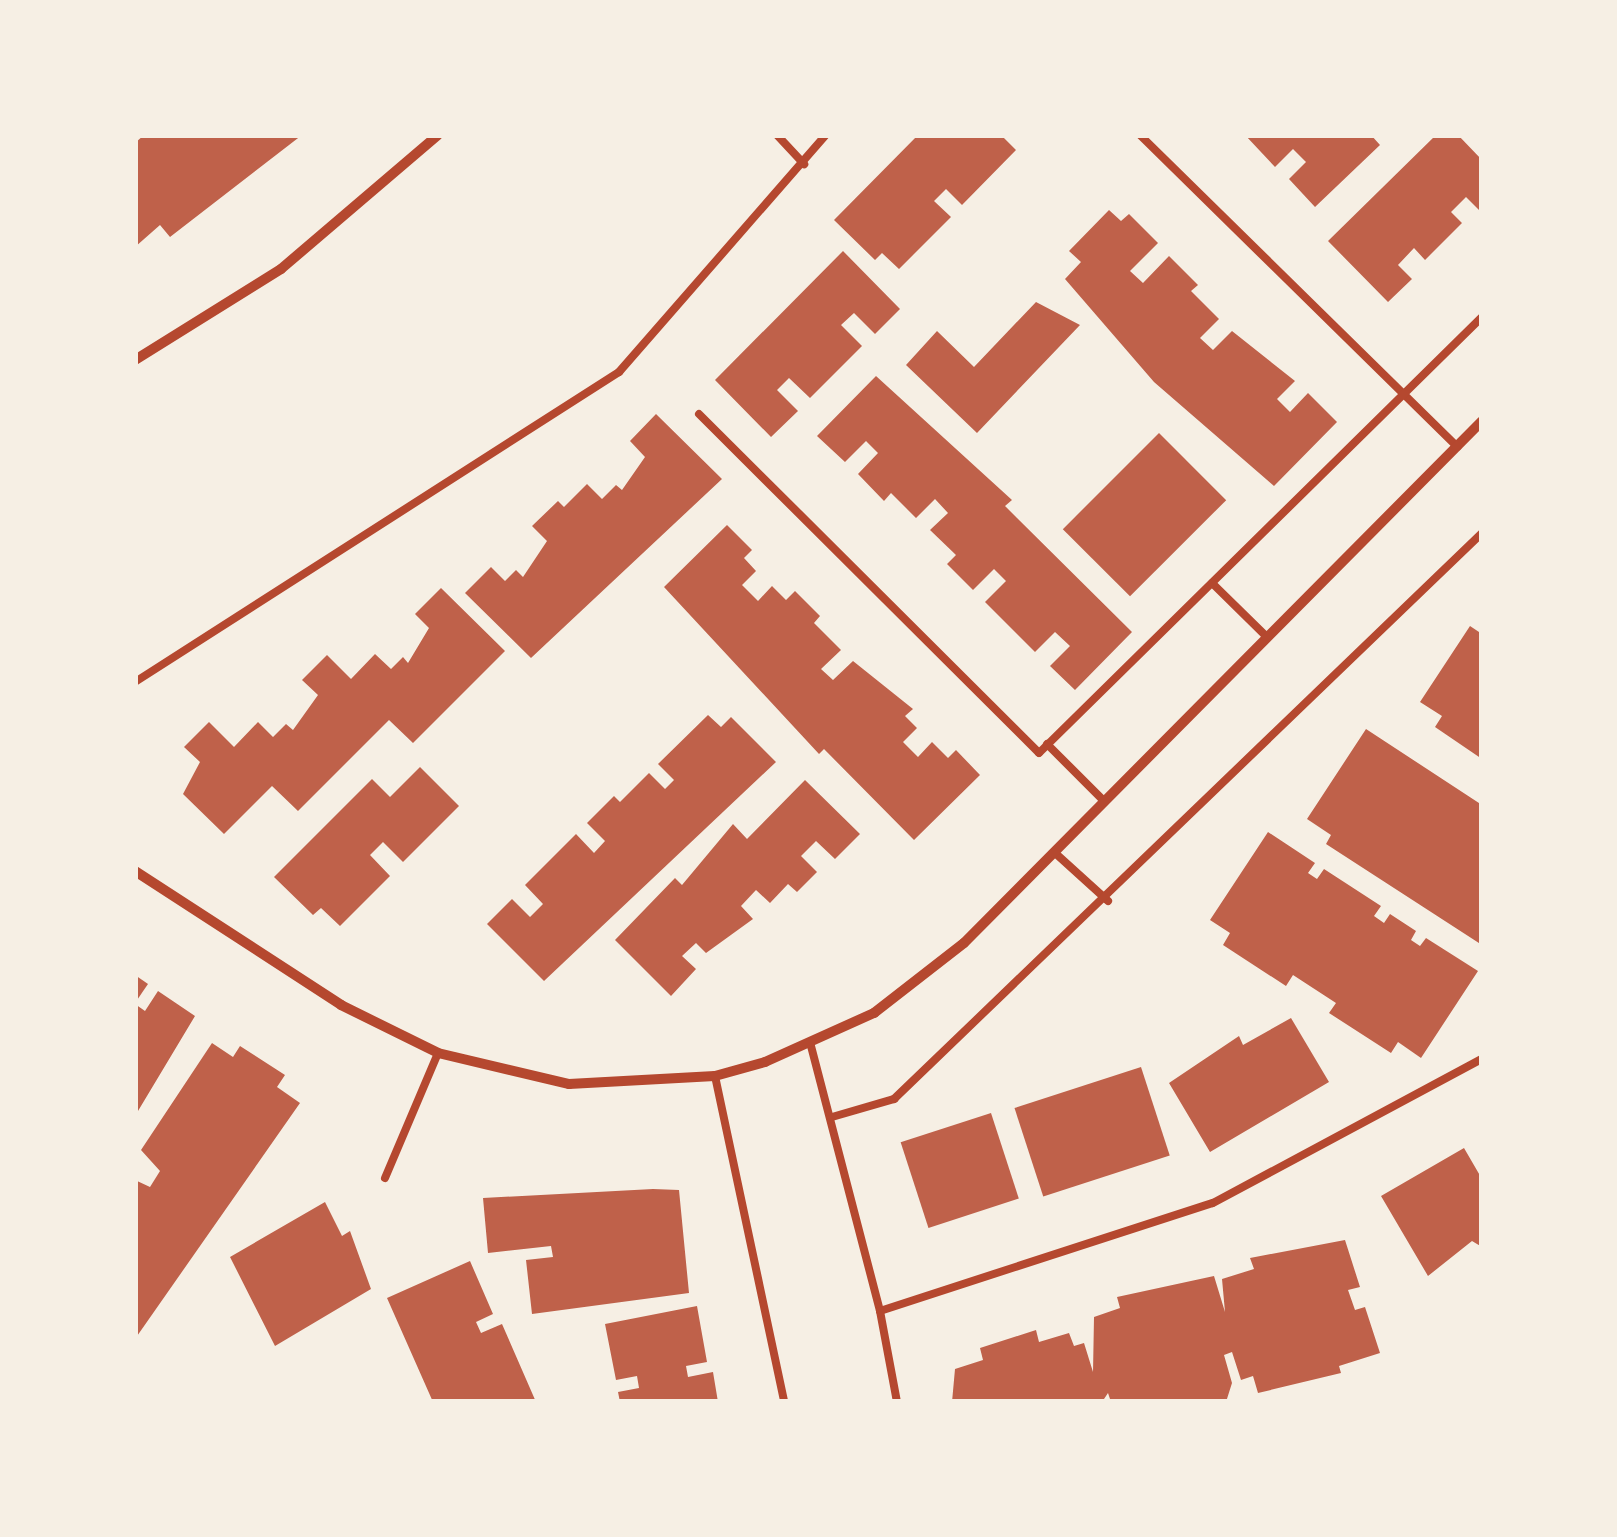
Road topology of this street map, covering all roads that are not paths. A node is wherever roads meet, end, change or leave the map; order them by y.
1 (438, 135) edge
2 (777, 135) edge
3 (826, 135) edge
4 (1140, 135) edge
5 (804, 164) junction
6 (1482, 318) edge
7 (135, 360) edge
8 (1405, 395) junction
9 (699, 414) dead end
10 (1482, 421) edge
11 (1457, 446) junction
12 (1482, 533) edge
13 (1212, 583) junction
14 (1265, 636) junction
15 (135, 682) edge
16 (1048, 744) junction
17 (1103, 800) junction
18 (1054, 852) junction
19 (135, 871) edge
20 (1108, 902) junction
21 (812, 1046) junction
22 (438, 1053) junction
23 (1482, 1059) edge
24 (715, 1076) junction
25 (832, 1117) junction
26 (385, 1178) dead end
27 (880, 1311) junction
28 (784, 1402) edge
29 (896, 1402) edge

1 - 7 street
2 - 5 lane
3 - 5 lane
4 - 8 lane
5 - 15 lane
6 - 8 lane
8 - 11 lane
8 - 13 lane
9 - 16 lane
10 - 11 street
11 - 14 street
12 - 20 lane
13 - 14 lane
13 - 16 lane
14 - 17 street
16 - 17 lane
17 - 18 street
18 - 20 lane
18 - 21 street
19 - 22 street
20 - 25 lane
21 - 24 street
21 - 25 lane
22 - 24 street
22 - 26 lane
23 - 27 lane
24 - 28 lane
25 - 27 lane
27 - 29 lane

